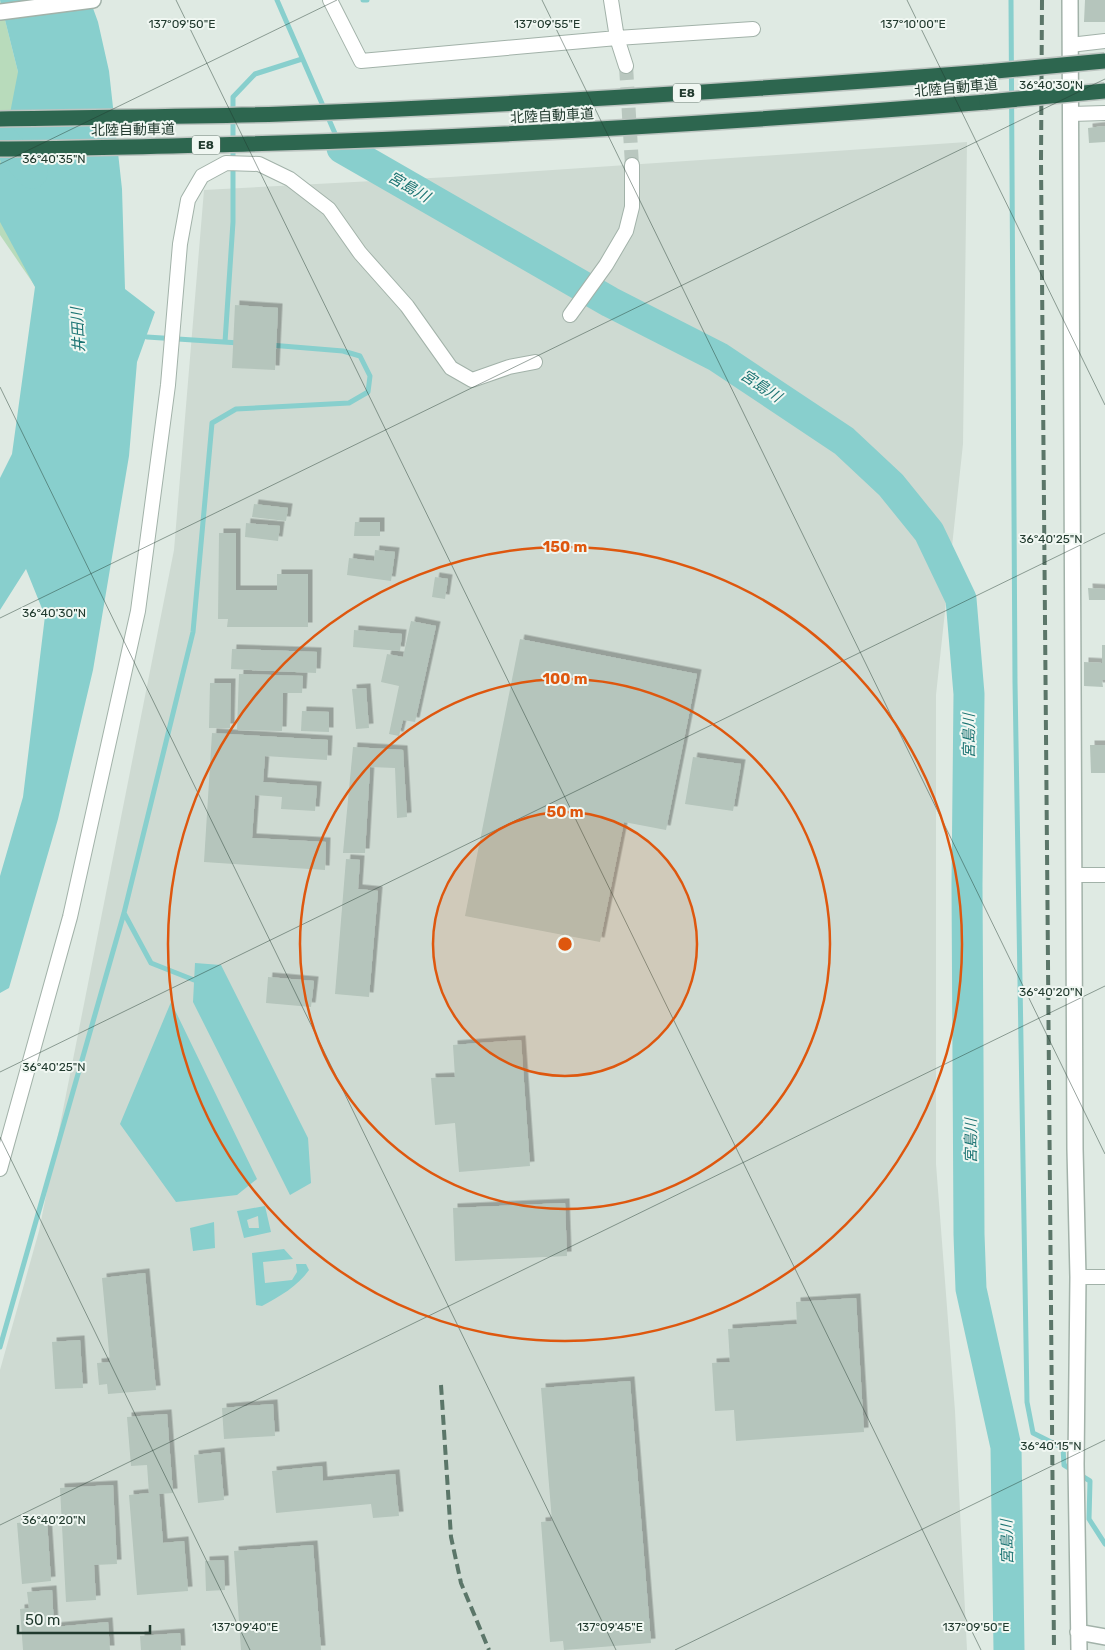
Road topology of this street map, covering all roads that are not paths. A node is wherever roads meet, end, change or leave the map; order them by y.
1 (93, 0) edge
2 (330, 0) edge
3 (612, 0) edge
4 (1070, 0) edge
5 (0, 12) edge
6 (753, 29) dead end
7 (617, 38) junction
8 (1105, 41) edge
9 (1070, 45) junction
10 (1105, 61) edge
11 (626, 66) tunnel mouth
12 (1105, 91) edge
13 (1105, 113) edge
14 (1071, 114) junction
15 (0, 119) edge
16 (0, 149) edge
17 (632, 165) tunnel mouth
18 (570, 315) dead end
19 (535, 362) dead end
20 (1074, 875) junction
21 (1105, 875) edge
22 (0, 1169) edge
23 (1078, 1277) junction
24 (1105, 1277) edge
25 (1078, 1632) junction
26 (1105, 1637) edge
27 (1079, 1650) edge

1 - 5 street
2 - 7 street
3 - 7 street
4 - 9 street
6 - 7 street
7 - 11 street
8 - 9 street
9 - 14 street
10 - 15 highway, 北陸自動車道 / E8, bridge
12 - 16 highway, 北陸自動車道 / E8, bridge
13 - 14 street
14 - 20 street
17 - 18 street
19 - 22 street
20 - 21 street
20 - 23 street
23 - 24 street
23 - 25 street
25 - 26 street
25 - 27 street

